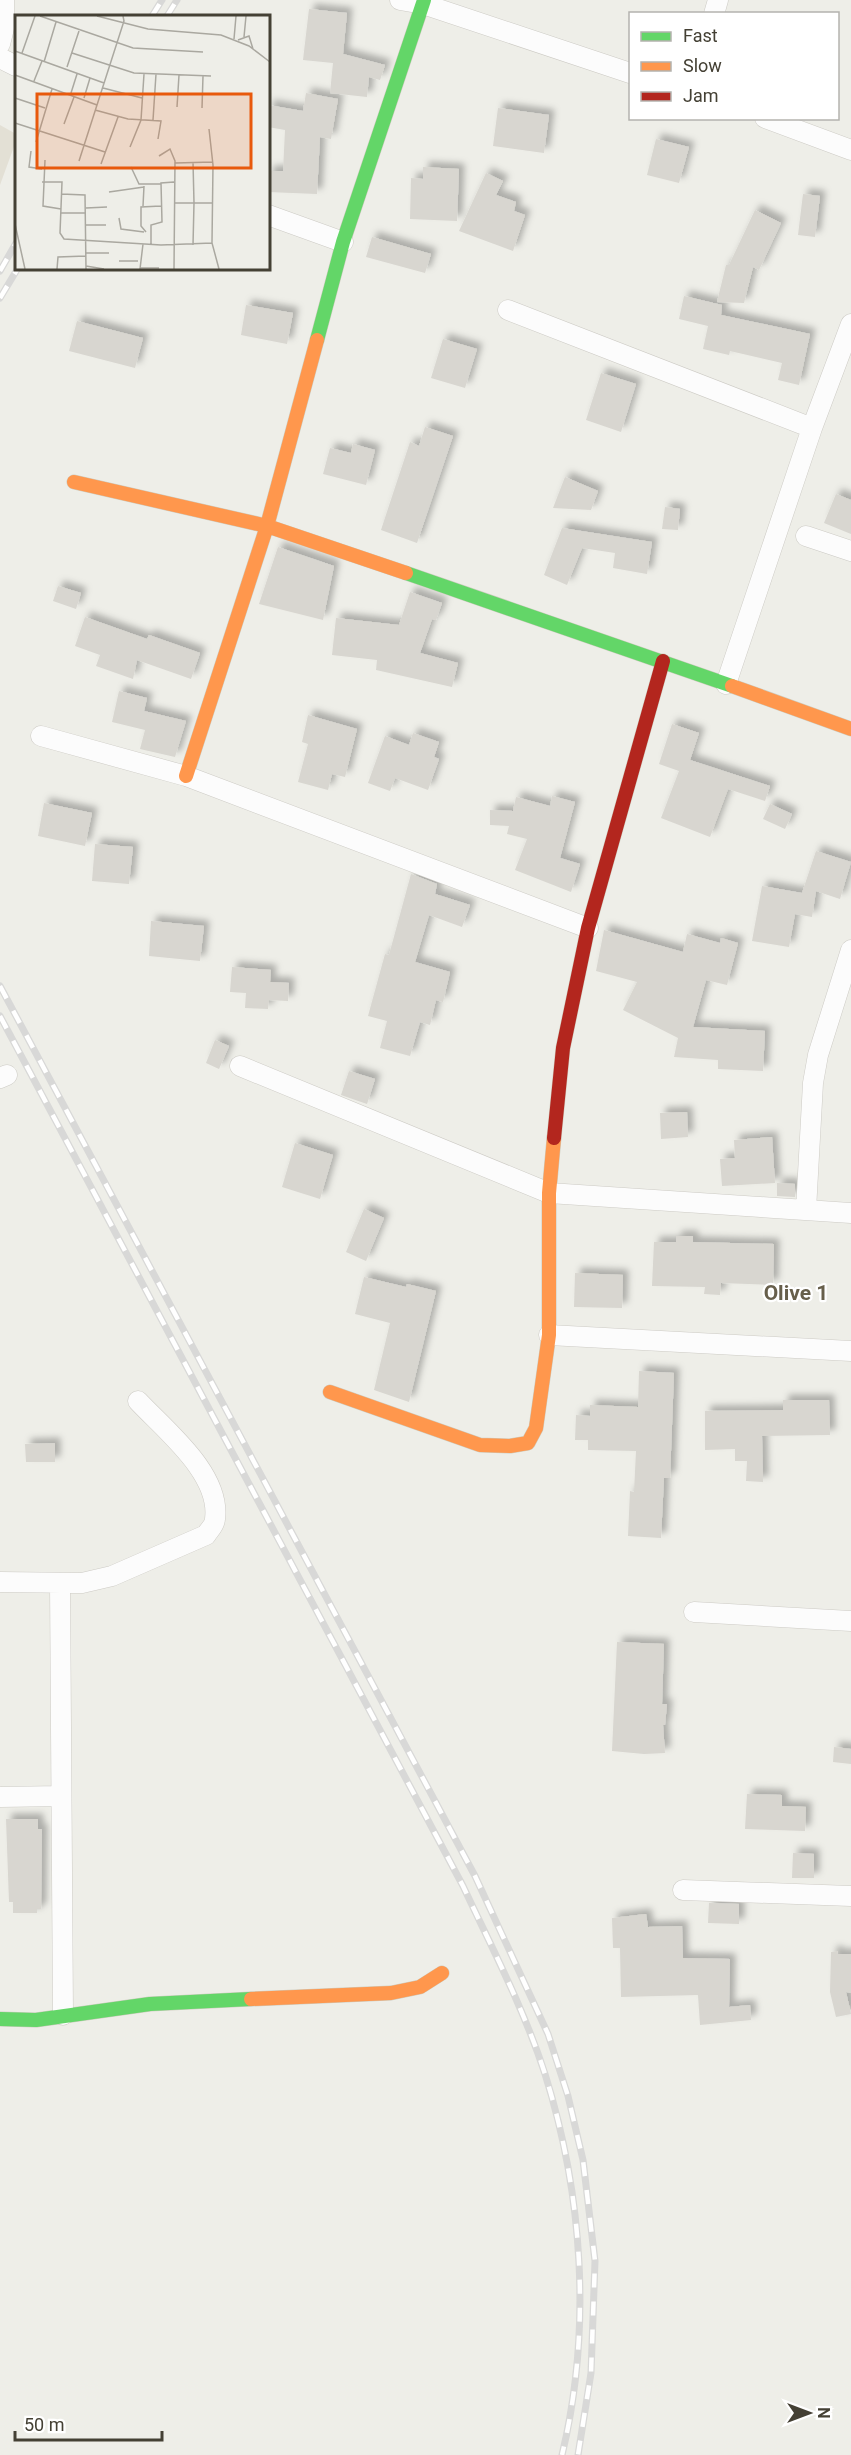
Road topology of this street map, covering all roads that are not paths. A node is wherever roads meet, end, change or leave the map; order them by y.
1 (4, 0) edge
2 (400, 0) edge
3 (424, 2) edge
4 (0, 44) edge
5 (0, 58) edge
6 (15, 66) edge
7 (629, 73) edge
8 (770, 120) edge
9 (851, 150) edge
10 (270, 216) edge
11 (343, 242) junction
12 (508, 309) dead end
13 (851, 324) edge
14 (812, 428) junction
15 (74, 482) dead end
16 (267, 526) junction
17 (806, 536) dead end
18 (851, 551) edge
19 (663, 661) junction
20 (726, 684) junction
21 (851, 729) edge
22 (41, 736) dead end
23 (186, 776) junction
24 (588, 928) junction
25 (851, 950) edge
26 (240, 1066) dead end
27 (549, 1193) junction
28 (806, 1209) junction
29 (851, 1213) edge
30 (549, 1335) junction
31 (851, 1351) edge
32 (330, 1392) dead end
33 (138, 1401) dead end
34 (0, 1582) edge
35 (60, 1583) junction
36 (694, 1612) dead end
37 (851, 1621) edge
38 (61, 1796) junction
39 (0, 1797) edge
40 (683, 1890) dead end
41 (851, 1896) edge
42 (442, 1973) dead end
43 (63, 2015) junction
44 (0, 2019) edge

1 - 4 street
2 - 3 street
3 - 7 street
3 - 11 street
5 - 6 street
8 - 9 street
10 - 11 street
11 - 16 street
12 - 14 street
13 - 14 street
14 - 20 street
15 - 16 street
16 - 19 street
16 - 23 street
17 - 18 street
19 - 20 street
19 - 24 street
20 - 21 street
22 - 23 street
23 - 24 street
24 - 27 street
25 - 28 street
26 - 27 street
27 - 28 street
27 - 30 street
28 - 29 street
30 - 31 street
30 - 32 street
33 - 35 street
34 - 35 street
35 - 38 street
36 - 37 street
38 - 39 street
38 - 43 street
40 - 41 street
42 - 43 street
43 - 44 street

